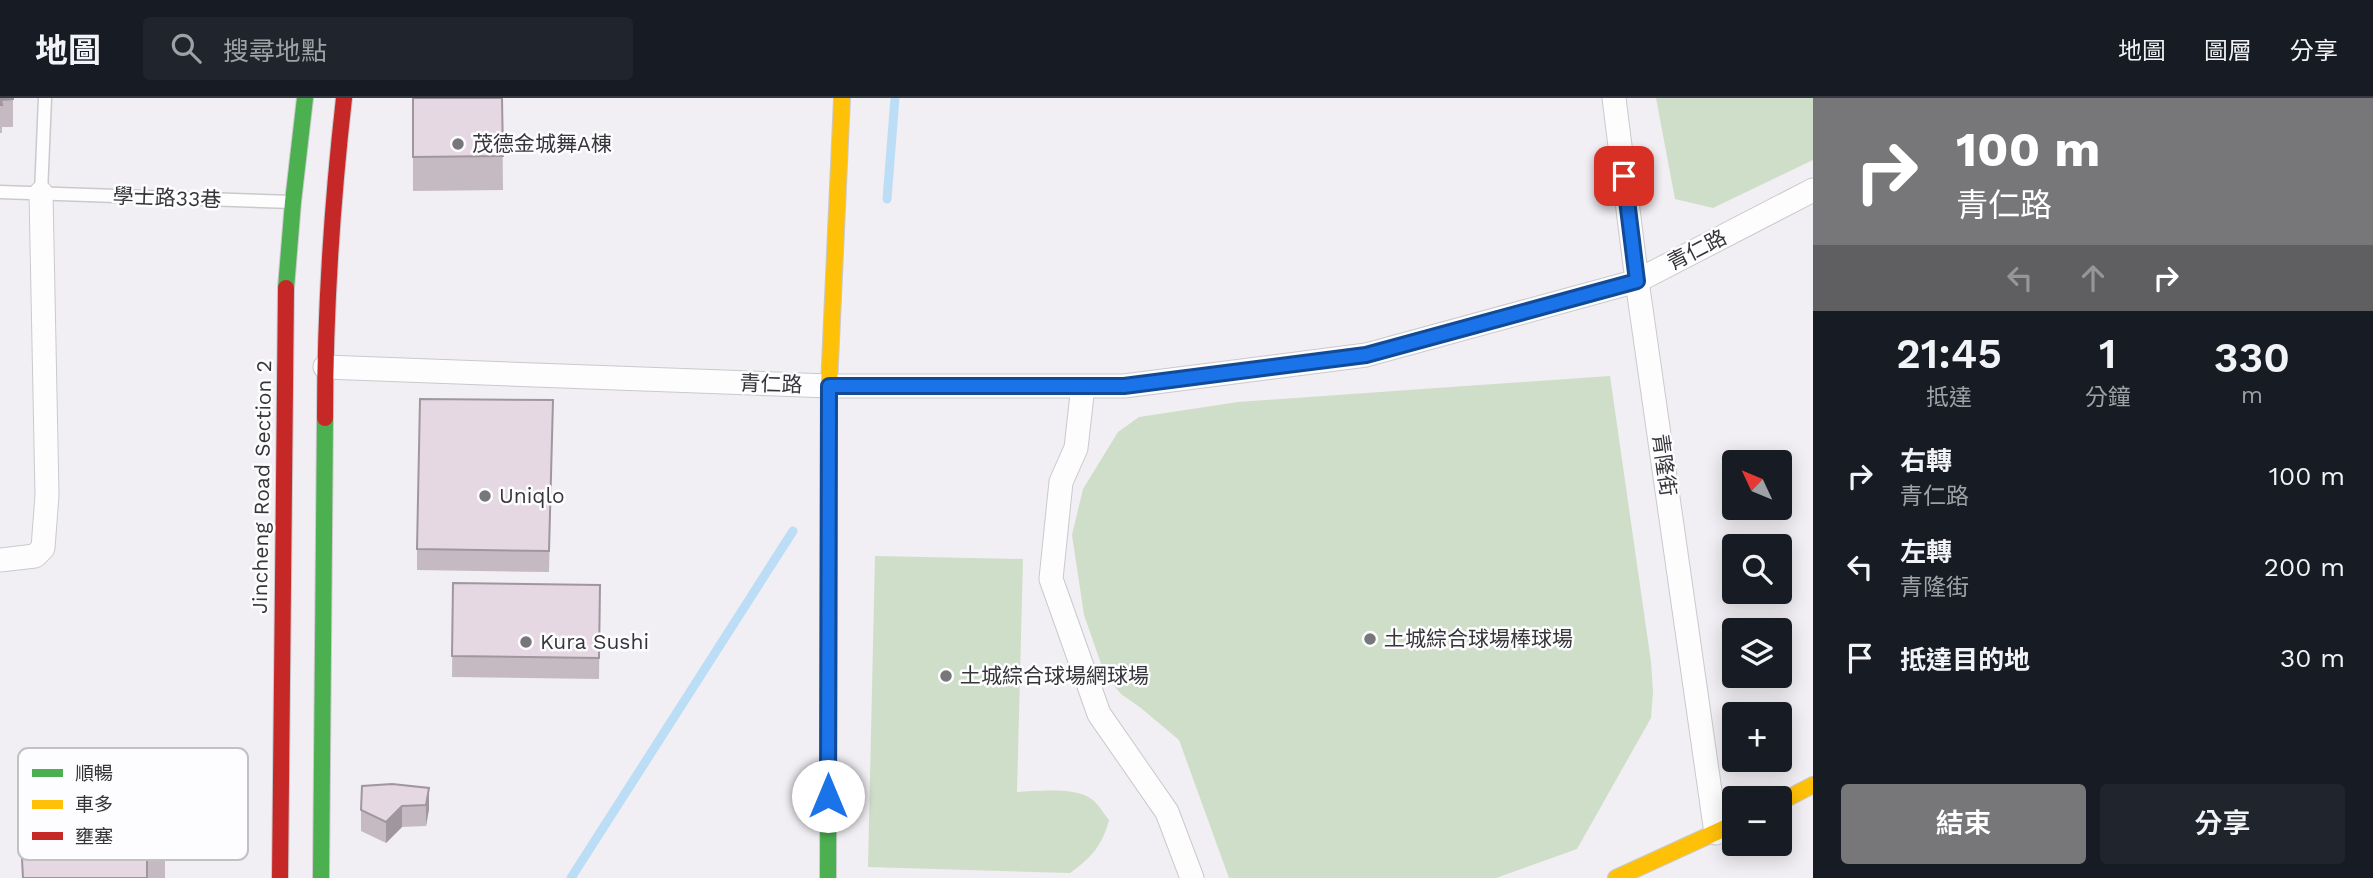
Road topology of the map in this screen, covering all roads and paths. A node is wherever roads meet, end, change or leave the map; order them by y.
1 (46, 98) edge
2 (305, 98) edge
3 (344, 98) edge
4 (842, 98) edge
5 (1614, 98) edge
6 (1813, 190) edge
7 (0, 192) edge
8 (41, 193) junction
9 (293, 202) junction
10 (1637, 281) junction
11 (325, 368) junction
12 (829, 386) junction
13 (1083, 386) junction
14 (0, 560) edge
15 (1813, 785) edge
16 (1792, 796) edge
17 (1722, 809) edge
18 (1722, 829) edge
19 (280, 878) edge
20 (321, 878) edge
21 (828, 878) edge
22 (1192, 878) edge
23 (1616, 878) edge

1 - 8 lane
2 - 9 main road, Jincheng Road Section 2
3 - 11 main road
4 - 12 main road
5 - 10 street, 青隆街
6 - 10 street, 青仁路
7 - 8 lane, 學士路33巷
8 - 9 lane, 學士路33巷
8 - 14 street
9 - 19 main road, Jincheng Road Section 2
10 - 13 street, 青仁路
10 - 17 street, 青隆街
11 - 12 street, 青仁路
11 - 20 main road
12 - 13 street, 青仁路
12 - 21 main road
13 - 22 street
15 - 16 main road
18 - 23 main road

